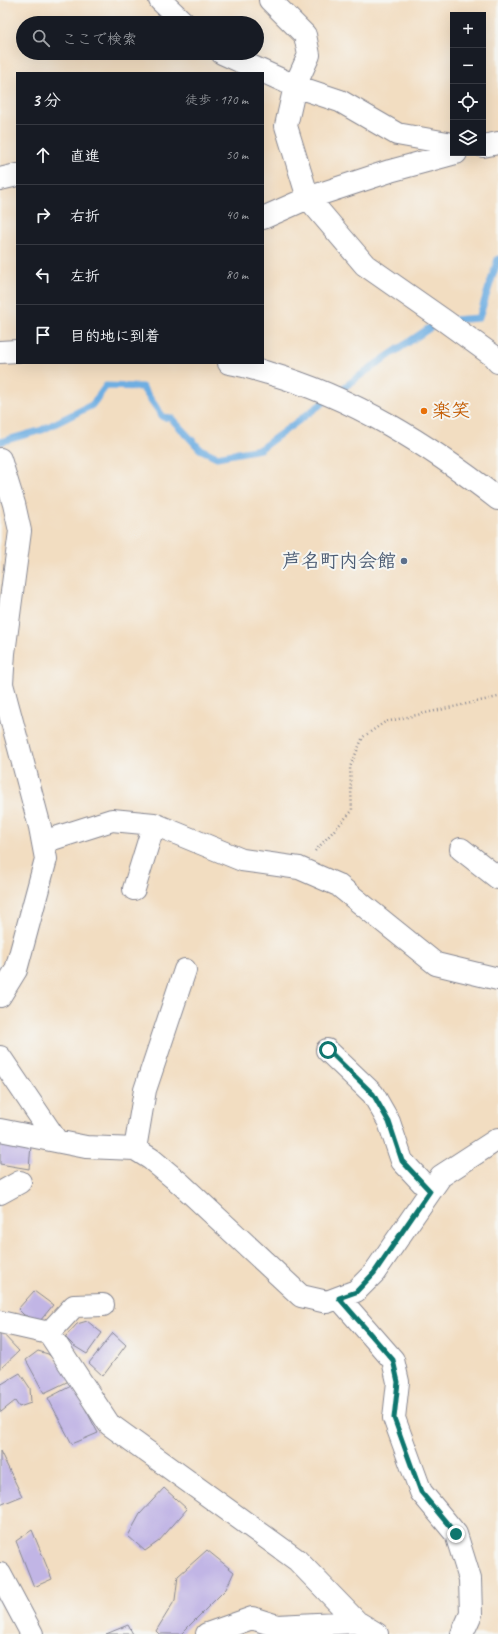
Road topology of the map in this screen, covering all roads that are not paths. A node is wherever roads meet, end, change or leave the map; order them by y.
1 (160, 0) edge
2 (270, 0) edge
3 (177, 16) edge
4 (237, 60) edge
5 (295, 86) junction
6 (450, 143) edge
7 (498, 143) edge
8 (486, 145) edge
9 (450, 155) edge
10 (16, 175) edge
11 (0, 179) edge
12 (308, 198) junction
13 (264, 218) edge
14 (498, 362) edge
15 (233, 364) edge
16 (0, 459) edge
17 (498, 499) edge
18 (7, 507) edge
19 (8, 737) edge
20 (154, 824) junction
21 (43, 842) junction
22 (461, 849) dead end
23 (498, 878) edge
24 (134, 889) dead end
25 (185, 970) dead end
26 (498, 980) edge
27 (0, 996) edge
28 (328, 1050) dead end
29 (0, 1056) edge
30 (0, 1130) edge
31 (498, 1139) edge
32 (56, 1140) junction
33 (135, 1149) junction
34 (20, 1182) dead end
35 (430, 1191) junction
36 (0, 1193) edge
37 (339, 1298) junction
38 (102, 1305) dead end
39 (0, 1322) edge
40 (49, 1333) junction
41 (0, 1574) edge
42 (357, 1622) junction
43 (32, 1634) edge
44 (207, 1634) edge
45 (377, 1634) edge
46 (462, 1634) edge

1 - 3 main road
2 - 5 main road
4 - 5 main road
5 - 6 main road
5 - 12 main road
7 - 8 main road
9 - 12 main road
10 - 11 main road
12 - 13 main road
12 - 14 main road
15 - 17 main road
16 - 18 main road
18 - 19 main road
19 - 21 main road
20 - 21 main road
20 - 24 main road
20 - 26 main road
21 - 27 main road
22 - 23 main road
25 - 33 main road
28 - 35 main road
29 - 32 main road
30 - 32 main road
31 - 35 main road
32 - 33 main road
33 - 37 main road
34 - 36 main road
35 - 37 main road
37 - 46 main road
38 - 40 main road
39 - 40 main road
40 - 42 main road
41 - 43 main road
42 - 44 main road
42 - 45 main road

